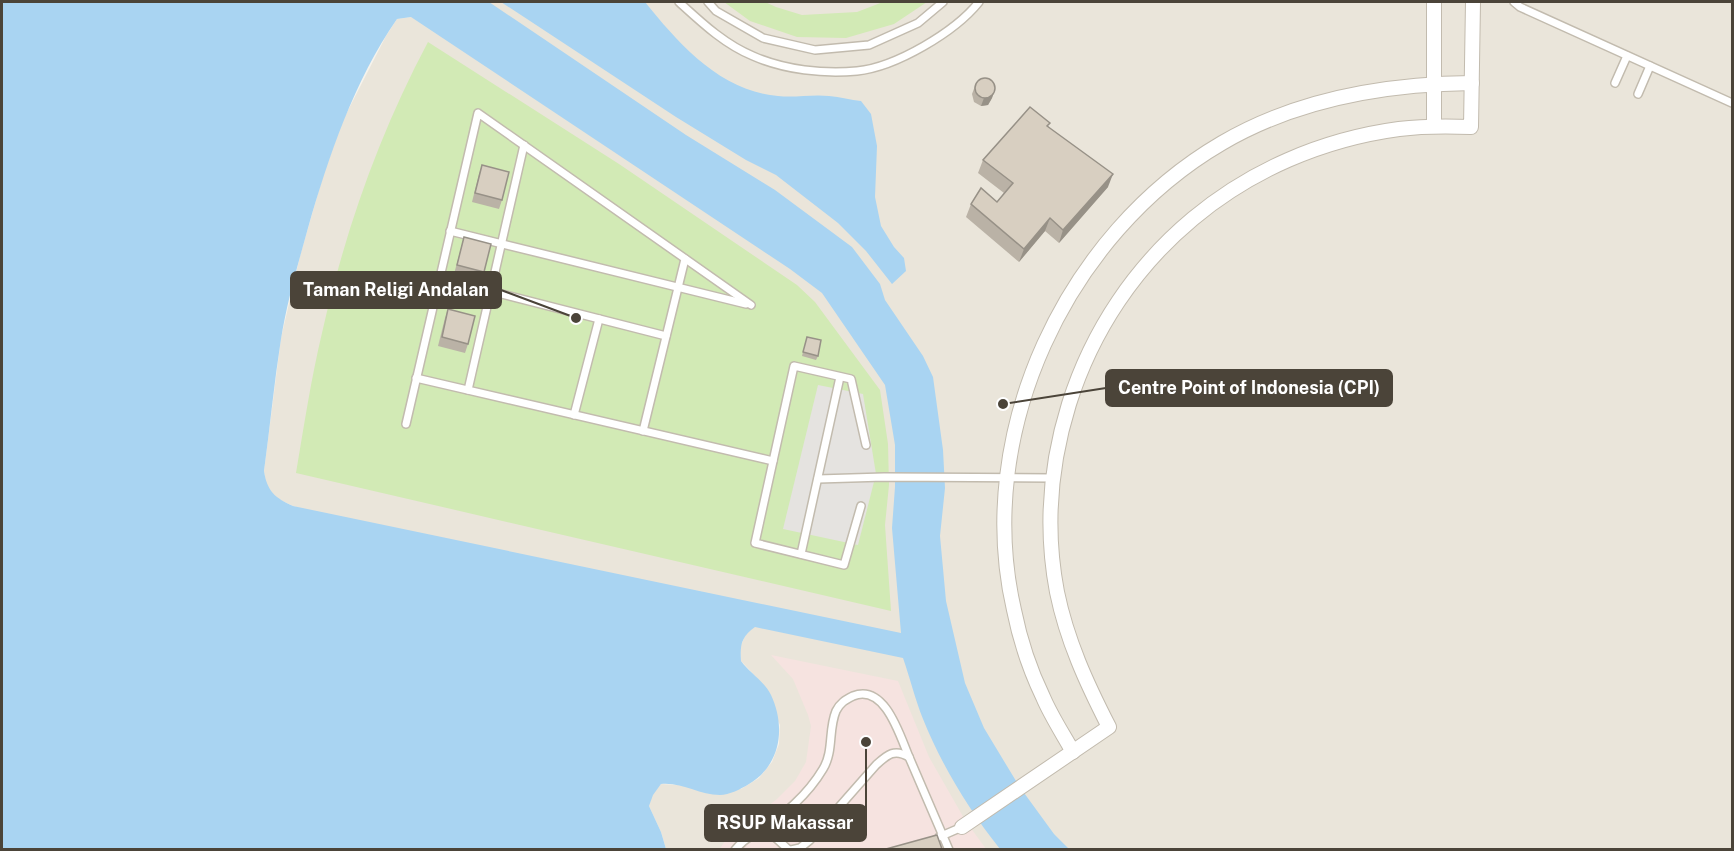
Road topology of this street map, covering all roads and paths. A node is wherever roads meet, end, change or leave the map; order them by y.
1 (679, 2) edge
2 (708, 2) edge
3 (943, 2) edge
4 (979, 2) edge
5 (1434, 2) edge
6 (1473, 2) edge
7 (1514, 2) edge
8 (1627, 56) junction
9 (1650, 66) junction
10 (1433, 83) junction
11 (1472, 83) junction
12 (1615, 83) dead end
13 (1638, 94) dead end
14 (1732, 103) edge
15 (1434, 126) junction
16 (524, 146) junction
17 (450, 231) junction
18 (501, 243) junction
19 (685, 259) junction
20 (440, 278) junction
21 (678, 287) junction
22 (491, 291) junction
23 (599, 319) junction
24 (666, 336) junction
25 (840, 377) junction
26 (416, 378) junction
27 (468, 390) junction
28 (574, 415) junction
29 (406, 424) dead end
30 (643, 431) junction
31 (866, 445) dead end
32 (773, 461) junction
33 (1006, 478) junction
34 (1052, 478) junction
35 (818, 479) junction
36 (861, 506) dead end
37 (801, 554) junction
38 (1073, 752) junction
39 (909, 757) junction
40 (962, 827) joint
41 (759, 833) junction
42 (942, 836) junction
43 (933, 838) edge
44 (735, 849) edge
45 (790, 849) edge
46 (949, 849) edge

1 - 4 lane
2 - 3 lane
5 - 10 street
6 - 11 street
7 - 8 lane
8 - 9 lane
8 - 12 lane
9 - 13 lane
9 - 14 lane
10 - 11 street
10 - 15 street
10 - 33 street
11 - 15 street
15 - 34 street
16 - 17 lane
16 - 18 lane
16 - 19 lane
17 - 18 lane
17 - 20 lane
18 - 21 lane
18 - 22 lane
19 - 21 lane
19 - 21 lane
20 - 22 lane
20 - 26 lane
21 - 24 lane
22 - 23 lane
22 - 27 lane
23 - 24 lane
23 - 28 lane
24 - 30 lane
25 - 31 lane
25 - 32 lane
25 - 35 lane
26 - 27 lane
26 - 29 lane
27 - 28 lane
28 - 30 lane
30 - 32 lane
32 - 37 lane
33 - 34 lane
33 - 35 lane
33 - 38 street
34 - 38 street
35 - 37 lane
36 - 37 lane
38 - 40 street
39 - 41 lane
39 - 42 lane
39 - 45 lane
40 - 42 lane
41 - 44 lane
41 - 45 lane
42 - 43 lane
42 - 46 lane

